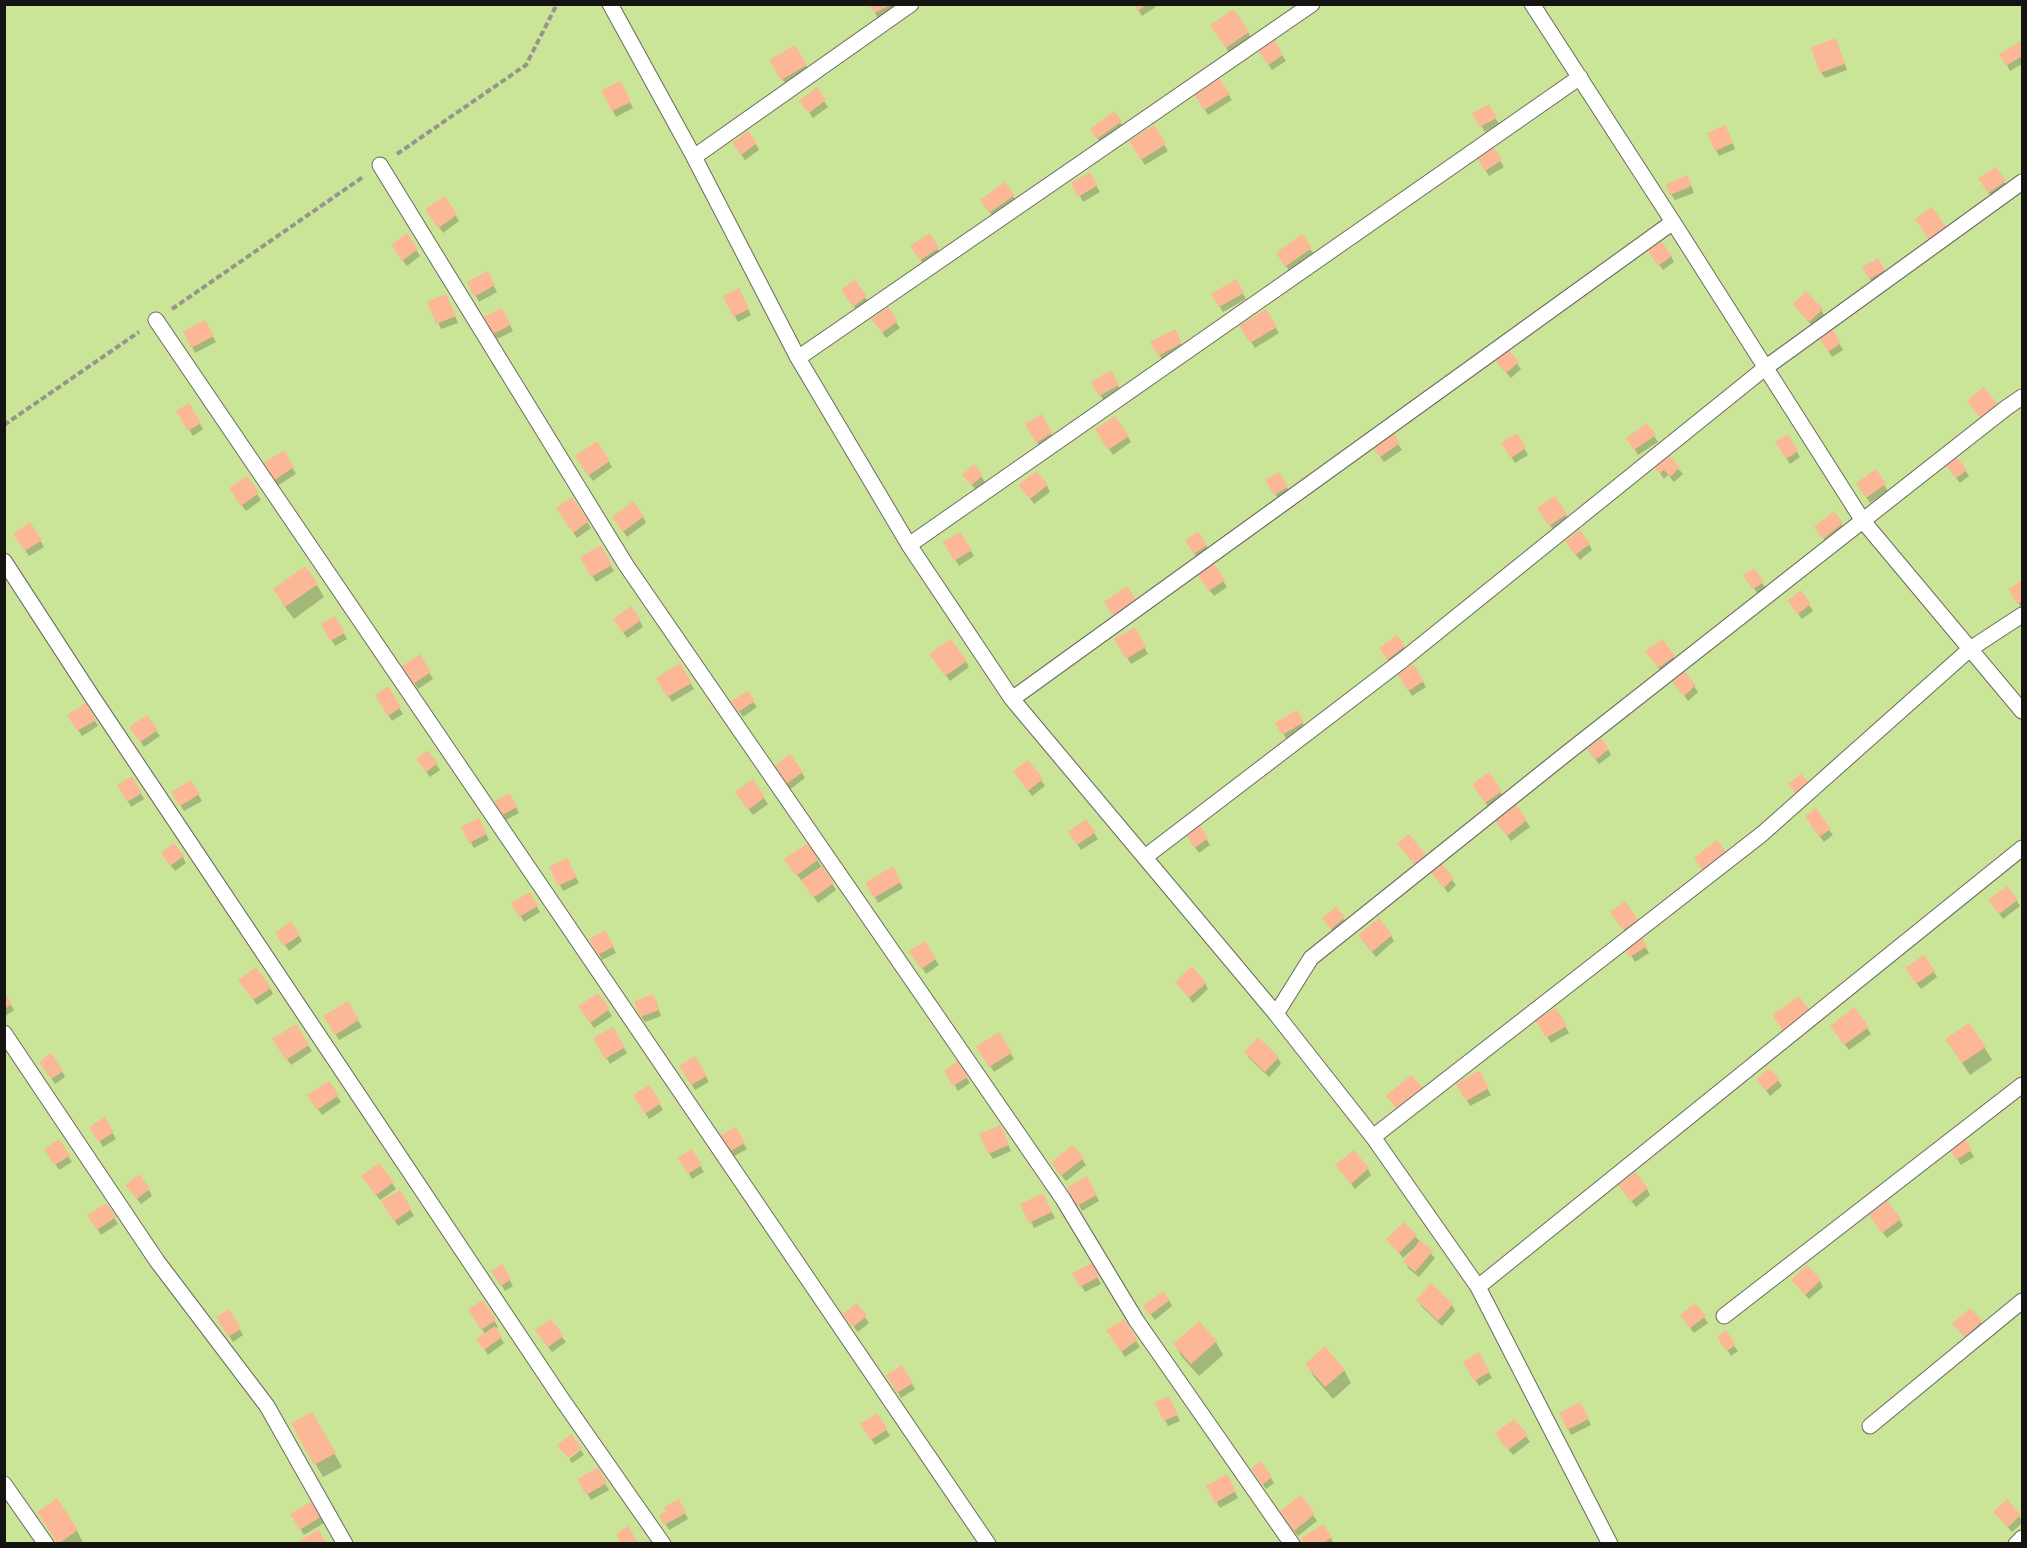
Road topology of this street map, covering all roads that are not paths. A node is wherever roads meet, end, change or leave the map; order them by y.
1 (610, 4) edge
2 (911, 4) edge
3 (1312, 4) edge
4 (1532, 4) edge
5 (1580, 77) junction
6 (694, 158) junction
7 (380, 165) road end
8 (2022, 182) edge
9 (1673, 222) junction
10 (156, 320) road end
11 (798, 358) junction
12 (1766, 368) junction
13 (2022, 397) edge
14 (1863, 521) junction
15 (909, 544) junction
16 (4, 561) edge
17 (2022, 615) edge
18 (1970, 649) junction
19 (1012, 699) junction
20 (2022, 711) edge
21 (2022, 848) edge
22 (1145, 857) junction
23 (1276, 1014) junction
24 (4, 1033) edge
25 (2022, 1085) edge
26 (1373, 1137) junction
27 (1478, 1287) junction
28 (2022, 1300) edge
29 (1724, 1316) dead end
30 (1870, 1426) dead end
31 (4, 1484) edge
32 (2022, 1538) edge
33 (46, 1544) edge
34 (345, 1544) edge
35 (663, 1544) edge
36 (988, 1544) edge
37 (1292, 1544) edge
38 (1610, 1544) edge
39 (2016, 1544) edge

1 - 6 lane
2 - 6 lane
3 - 11 lane
4 - 5 lane
5 - 9 lane
5 - 15 lane
6 - 11 lane
7 - 37 lane
8 - 12 lane
9 - 12 lane
9 - 19 lane
10 - 36 lane
11 - 15 lane
12 - 14 lane
12 - 22 lane
13 - 14 lane
14 - 18 lane
14 - 23 lane
15 - 19 lane
16 - 35 lane
17 - 18 lane
18 - 20 lane
18 - 26 lane
19 - 22 lane
21 - 27 lane
22 - 23 lane
23 - 26 lane
24 - 34 lane
25 - 29 lane
26 - 27 lane
27 - 38 lane
28 - 30 lane
31 - 33 lane
32 - 39 lane

